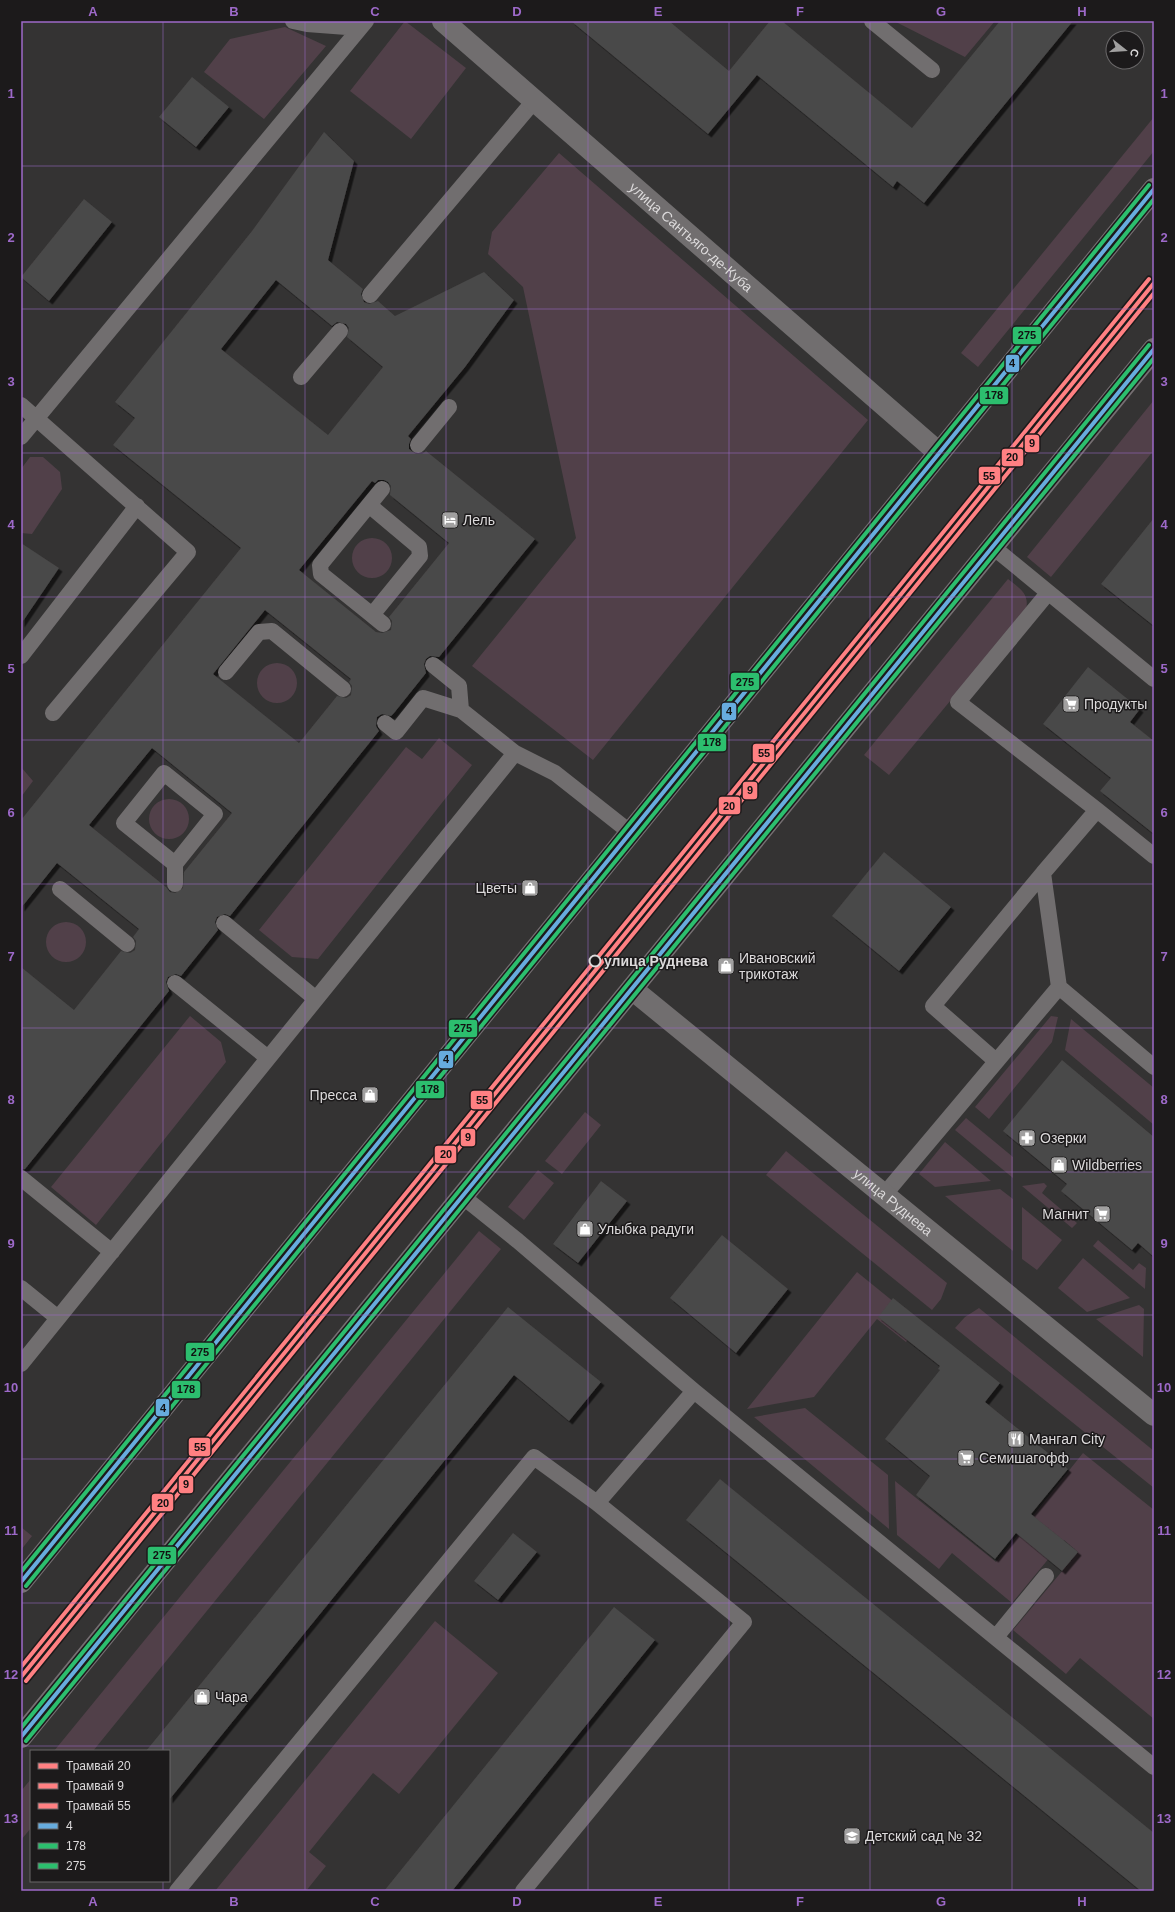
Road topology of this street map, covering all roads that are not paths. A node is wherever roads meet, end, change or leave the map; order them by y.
1 (293, 21) edge
2 (443, 21) edge
3 (872, 21) edge
4 (363, 25) edge
5 (932, 70) dead end
6 (534, 101) junction
7 (1154, 189) edge
8 (370, 295) dead end
9 (340, 332) dead end
10 (1154, 350) edge
11 (301, 377) dead end
12 (21, 405) edge
13 (449, 407) dead end
14 (36, 419) junction
15 (21, 437) edge
16 (418, 444) dead end
17 (939, 453) junction
18 (382, 489) dead end
19 (369, 505) junction
20 (137, 506) junction
21 (993, 547) junction
22 (1048, 593) junction
23 (21, 656) edge
24 (433, 665) dead end
25 (226, 672) dead end
26 (1154, 678) edge
27 (343, 689) dead end
28 (461, 710) junction
29 (53, 713) dead end
30 (385, 723) dead end
31 (515, 753) junction
32 (1097, 810) junction
33 (631, 833) junction
34 (1154, 856) edge
35 (175, 864) junction
36 (1043, 872) junction
37 (175, 884) dead end
38 (60, 889) dead end
39 (224, 923) dead end
40 (127, 944) dead end
41 (175, 983) dead end
42 (1059, 987) junction
43 (632, 989) junction
44 (316, 999) junction
45 (268, 1058) junction
46 (996, 1061) junction
47 (1154, 1067) edge
48 (21, 1178) edge
49 (884, 1195) junction
50 (462, 1196) junction
51 (112, 1252) junction
52 (21, 1288) edge
53 (58, 1318) junction
54 (21, 1364) edge
55 (694, 1391) junction
56 (1154, 1415) edge
57 (597, 1503) junction
58 (1046, 1576) dead end
59 (21, 1582) edge
60 (996, 1637) junction
61 (21, 1737) edge
62 (1154, 1767) edge
63 (177, 1891) edge
64 (523, 1891) edge

1 - 4 lane
2 - 6 street, улица Сантьяго-де-Куба
3 - 5 lane
4 - 14 lane
6 - 8 lane
6 - 17 street, улица Сантьяго-де-Куба
7 - 17 main road
9 - 11 lane
10 - 21 main road
12 - 14 lane
13 - 16 lane
14 - 15 lane
14 - 20 lane
17 - 33 main road
18 - 19 lane
19 - 19 lane
20 - 23 lane
20 - 29 lane
21 - 22 lane
21 - 43 main road
22 - 26 lane
22 - 32 lane
24 - 28 lane
25 - 27 lane
28 - 30 lane
28 - 31 lane
31 - 33 lane
31 - 44 lane
32 - 34 lane
32 - 36 lane
33 - 59 main road
35 - 35 lane
35 - 37 lane
36 - 42 lane
36 - 46 lane
38 - 40 lane
39 - 44 lane
41 - 45 lane
42 - 46 lane
42 - 47 lane
43 - 49 street, улица Руднева
43 - 50 main road
44 - 45 lane
45 - 51 lane
46 - 49 lane
48 - 51 lane
49 - 56 street, улица Руднева
50 - 55 lane
50 - 61 main road
51 - 53 lane
52 - 53 lane
53 - 54 lane
55 - 57 lane
55 - 60 lane
57 - 63 lane
57 - 64 lane
58 - 60 lane
60 - 62 lane

